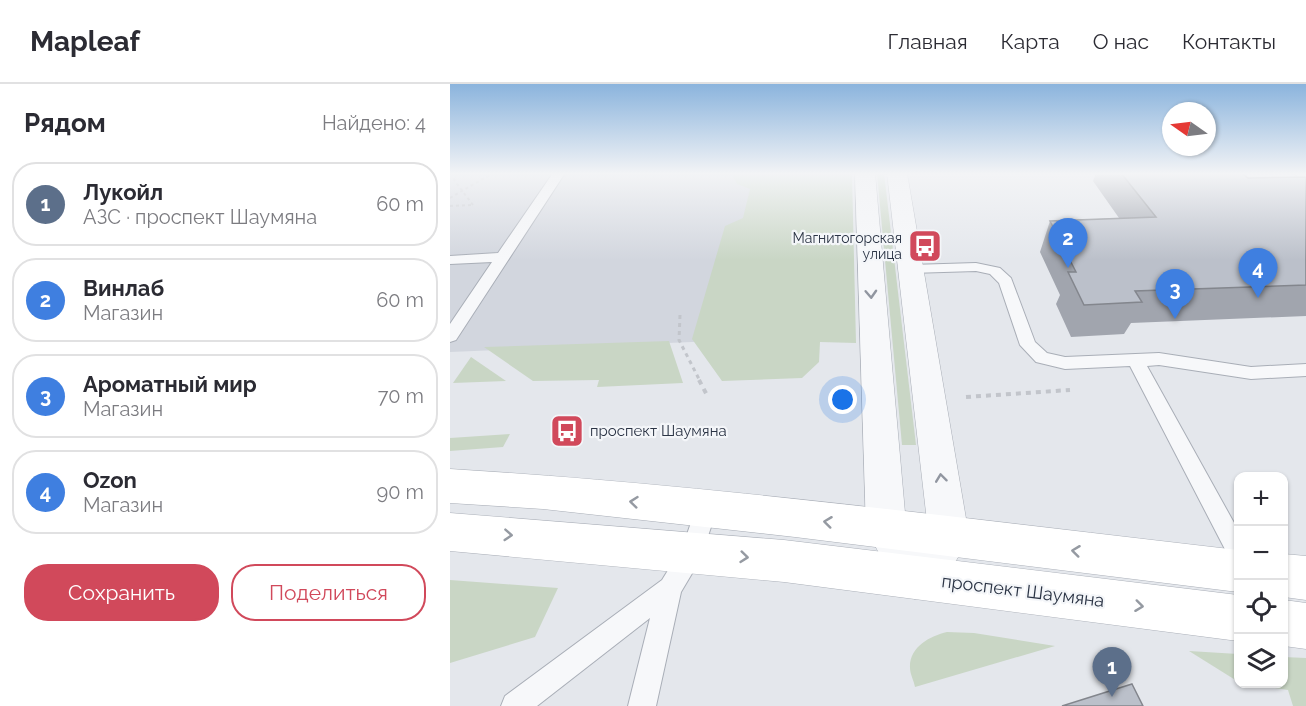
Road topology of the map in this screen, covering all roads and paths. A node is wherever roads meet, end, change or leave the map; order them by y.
1 (471, 202) edge
2 (540, 202) edge
3 (867, 202) edge
4 (901, 202) edge
5 (450, 206) edge
6 (504, 256) junction
7 (450, 261) edge
8 (911, 269) junction
9 (680, 315) dead end
10 (450, 336) edge
11 (1135, 360) junction
12 (1306, 370) edge
13 (1080, 390) dead end
14 (708, 397) dead end
15 (966, 397) dead end
16 (450, 486) edge
17 (705, 510) junction
18 (886, 529) junction
19 (450, 532) edge
20 (949, 536) junction
21 (1234, 542) edge
22 (692, 552) junction
23 (1234, 571) edge
24 (1288, 576) edge
25 (915, 577) junction
26 (1306, 578) edge
27 (670, 588) junction
28 (1234, 617) edge
29 (1288, 624) edge
30 (1306, 626) edge
31 (515, 706) edge
32 (642, 706) edge

1 - 5 path
2 - 6 lane
3 -> 18 street
4 - 8 street
6 - 7 lane
6 - 10 lane
8 - 11 lane
20 -> 8 street
9 - 14 path
11 - 12 lane
11 - 21 lane
13 - 15 path
17 -> 16 street
18 -> 17 street
17 - 22 lane
18 - 20 street
18 - 25 street
19 -> 22 street, проспект Шаумяна
23 -> 20 street
20 - 25 street
22 -> 25 street, проспект Шаумяна
22 - 27 lane
24 - 26 street
25 -> 28 street, проспект Шаумяна
27 - 31 lane
27 - 32 lane
29 - 30 street

